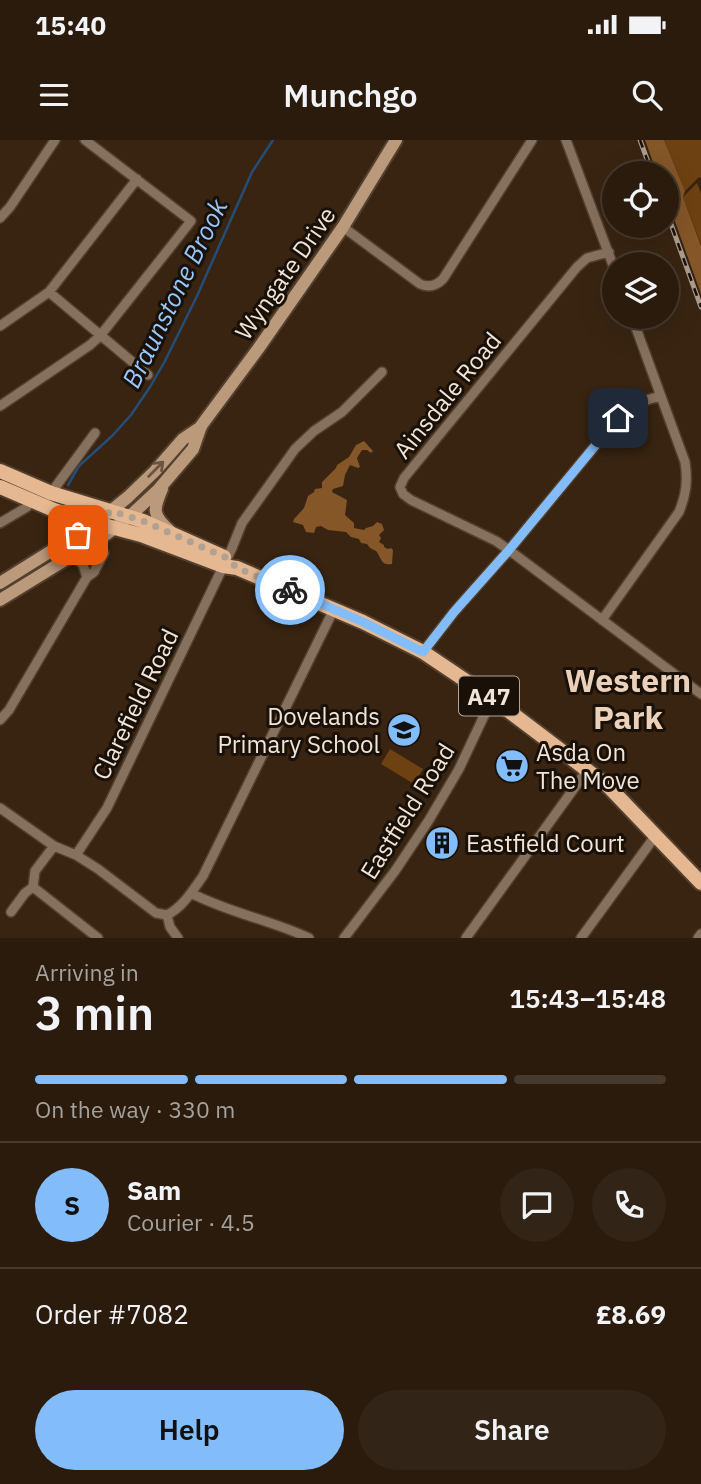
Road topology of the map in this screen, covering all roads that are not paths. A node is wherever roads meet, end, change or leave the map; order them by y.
1 (55, 140) edge
2 (86, 140) edge
3 (396, 140) edge
4 (532, 140) edge
5 (566, 140) edge
6 (137, 179) junction
7 (0, 218) edge
8 (343, 227) junction
9 (609, 252) edge
10 (602, 254) edge
11 (48, 292) junction
12 (0, 326) edge
13 (636, 329) edge
14 (100, 337) junction
15 (382, 371) dead end
16 (148, 375) dead end
17 (660, 396) junction
18 (0, 406) edge
19 (201, 426) junction
20 (95, 433) dead end
21 (0, 471) edge
22 (167, 479) junction
23 (0, 487) edge
24 (51, 493) junction
25 (30, 501) junction
26 (54, 510) junction
27 (111, 511) junction
28 (130, 516) junction
29 (0, 523) edge
30 (96, 523) junction
31 (115, 528) junction
32 (174, 534) junction
33 (56, 550) junction
34 (509, 550) junction
35 (104, 553) dead end
36 (74, 555) junction
37 (229, 564) junction
38 (87, 577) junction
39 (0, 583) edge
40 (0, 600) edge
41 (334, 609) junction
42 (602, 620) junction
43 (423, 652) junction
44 (701, 694) edge
45 (493, 699) junction
46 (0, 720) edge
47 (588, 769) junction
48 (0, 808) edge
49 (656, 835) junction
50 (54, 846) junction
51 (76, 855) junction
52 (701, 883) edge
53 (33, 887) junction
54 (191, 894) junction
55 (16, 910) dead end
56 (167, 915) junction
57 (92, 936) edge
58 (178, 938) edge
59 (309, 938) edge
60 (344, 938) edge
61 (466, 938) edge
62 (581, 938) edge

1 - 7 street
2 - 6 street
3 - 8 street, Wyngate Drive
4 - 8 street
5 - 9 street
6 - 11 street
6 - 14 street
8 - 19 street, Wyngate Drive
10 - 34 street, Ainsdale Road
11 - 12 street
11 - 14 street
13 - 17 street
14 - 16 street
14 - 18 street
15 - 37 street, Clarefield Road
17 - 34 street
17 - 42 street
19 - 22 street, Wyngate Drive
27 -> 19 street, Wyngate Drive
20 - 24 street
21 - 24 main road, A47
22 - 28 street, Wyngate Drive
22 - 32 street
23 - 25 main road, A47
24 - 27 main road, A47
25 - 26 main road, A47
25 - 29 street
26 - 30 main road, A47
26 - 33 street
27 - 28 main road, A47
27 - 30 street, Wyngate Drive
28 - 31 street, Wyngate Drive
28 - 32 main road, A47
30 - 31 main road, A47
30 - 33 street, Wyngate Drive
31 - 36 street, Wyngate Drive
31 - 37 main road, A47
32 - 37 main road, A47
33 - 39 street, Wyngate Drive
34 - 42 street, Ainsdale Road
34 - 43 street
35 - 38 street
36 - 38 street
36 - 40 street, Wyngate Drive
37 - 41 main road, A47
37 - 51 street, Clarefield Road
38 - 46 street
41 - 43 main road, A47
41 - 54 street
42 - 44 street, Ainsdale Road
43 - 45 main road, A47
45 - 47 main road, A47
45 - 60 street, Eastfield Road
47 - 49 main road, A47
47 - 61 street
48 - 50 street
49 - 52 main road, A47
49 - 62 street
50 - 51 street
50 - 53 street
51 - 56 street
53 - 55 street
53 - 57 street
54 - 56 street
54 - 59 street
56 - 58 street

